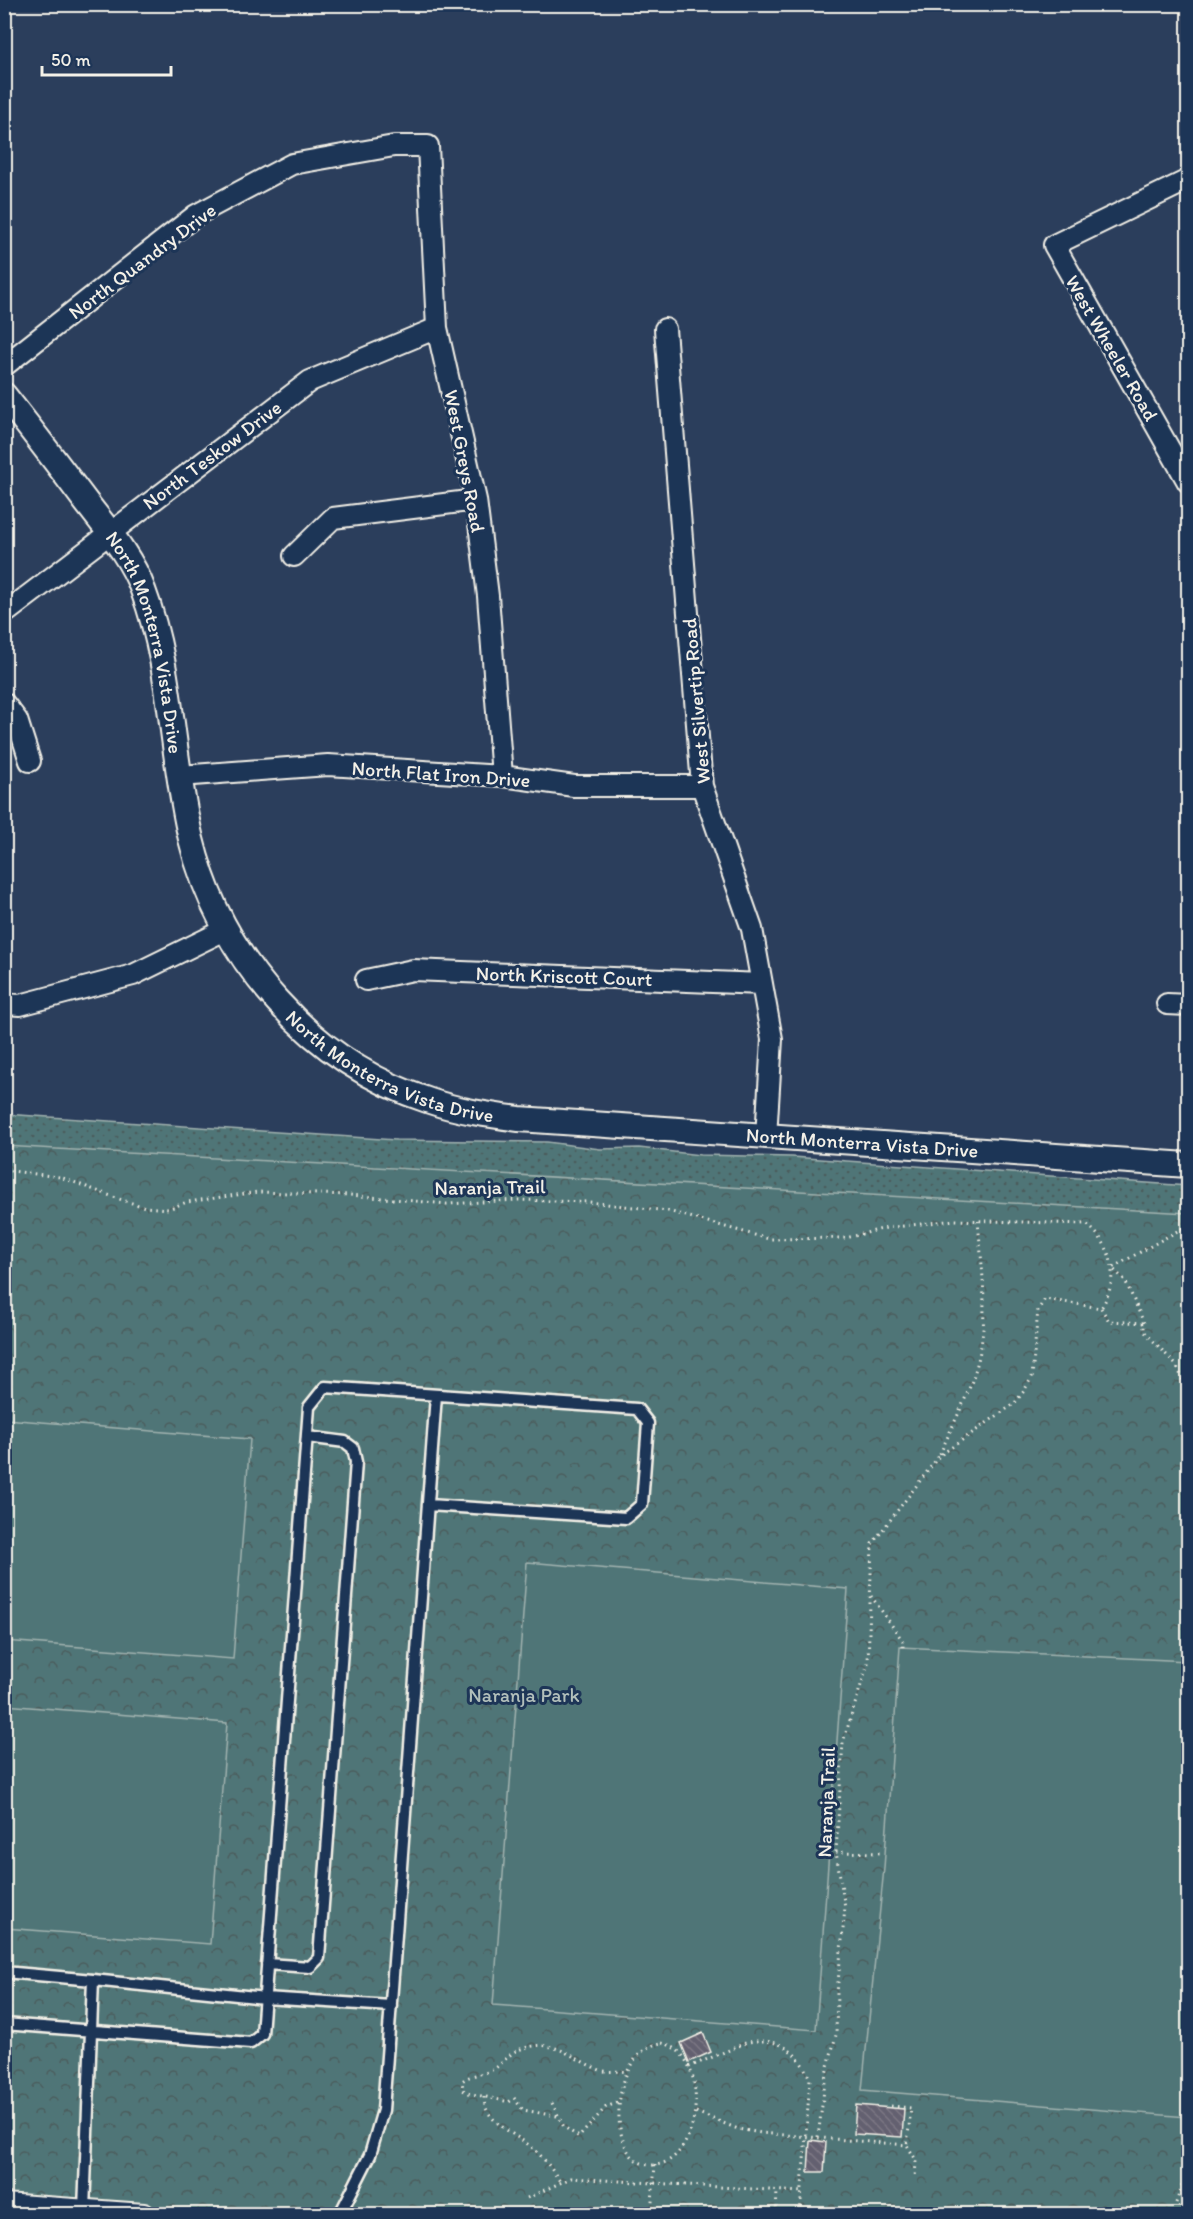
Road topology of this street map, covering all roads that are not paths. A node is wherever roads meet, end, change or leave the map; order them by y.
1 (428, 146) joint
2 (1188, 180) edge
3 (437, 328) junction
4 (665, 329) dead end
5 (4, 366) edge
6 (4, 395) edge
7 (1188, 482) edge
8 (476, 500) junction
9 (110, 532) junction
10 (294, 556) dead end
11 (4, 614) edge
12 (4, 703) edge
13 (30, 761) dead end
14 (180, 776) junction
15 (502, 776) junction
16 (702, 786) junction
17 (225, 930) junction
18 (366, 980) dead end
19 (762, 984) junction
20 (4, 1004) edge
21 (1167, 1004) dead end
22 (1188, 1005) edge
23 (766, 1137) junction
24 (1188, 1165) edge
25 (436, 1395) junction
26 (307, 1437) junction
27 (428, 1504) junction
28 (267, 1964) junction
29 (4, 1972) edge
30 (93, 1980) junction
31 (264, 1998) junction
32 (391, 2006) junction
33 (4, 2024) edge
34 (91, 2032) junction
35 (4, 2204) edge
36 (84, 2210) junction
37 (144, 2214) edge
38 (340, 2214) edge

1 - 3 street, West Greys Road
1 - 5 street, North Quandry Drive
2 - 7 street, West Wheeler Road
3 - 8 street, West Greys Road
3 - 9 street, North Teskow Drive
4 - 16 street, West Silvertip Road
6 - 9 street, North Monterra Vista Drive
8 - 10 street
8 - 15 street, West Greys Road
9 - 11 street, North Teskow Drive
9 - 14 street, North Monterra Vista Drive
12 - 13 street
14 - 15 street, North Flat Iron Drive
14 - 17 street, North Monterra Vista Drive
15 - 16 street, North Flat Iron Drive
16 - 19 street, West Silvertip Road
17 - 20 street
17 - 23 street, North Monterra Vista Drive
18 - 19 street, North Kriscott Court
19 - 23 street, West Silvertip Road
21 - 22 street
23 - 24 street, North Monterra Vista Drive
25 - 26 lane
25 - 27 lane
25 - 27 lane
26 - 28 lane
26 - 28 lane
27 - 32 lane
28 - 31 lane
29 - 30 lane
30 - 31 lane
30 - 34 lane
31 - 32 lane
31 - 34 lane
32 - 38 lane
33 - 34 lane
34 - 36 lane
35 - 36 street
36 - 37 street

